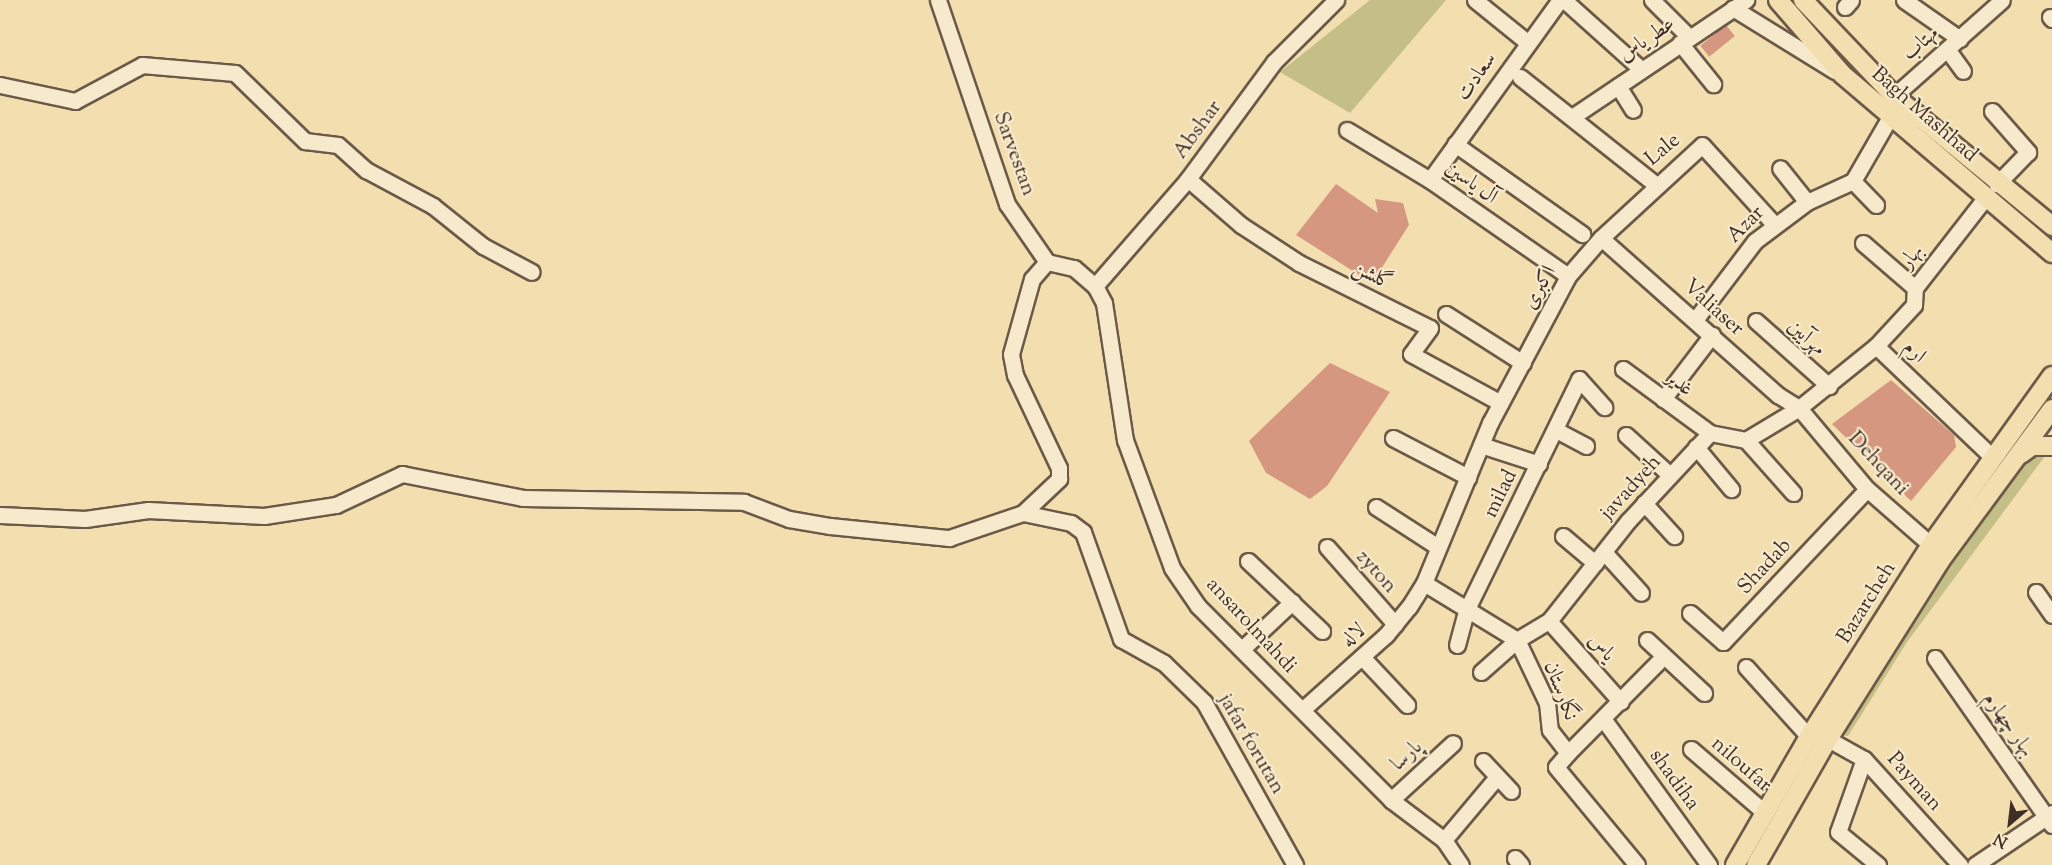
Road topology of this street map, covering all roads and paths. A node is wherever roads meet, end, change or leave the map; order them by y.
1 (938, 0) edge
2 (1336, 0) edge
3 (1475, 0) edge
4 (1562, 0) edge
5 (1652, 0) edge
6 (1778, 0) edge
7 (1803, 0) edge
8 (1904, 0) edge
9 (2002, 0) edge
10 (1740, 4) edge
11 (1815, 16) junction
12 (1800, 29) junction
13 (1960, 39) junction
14 (1685, 40) junction
15 (1527, 42) junction
16 (1947, 50) junction
17 (1641, 69) junction
18 (1963, 71) dead end
19 (1843, 75) junction
20 (1520, 77) dead end
21 (1713, 84) dead end
22 (0, 85) edge
23 (1618, 86) junction
24 (1894, 96) junction
25 (1633, 110) dead end
26 (1992, 111) dead end
27 (1572, 117) junction
28 (1890, 117) junction
29 (1347, 130) dead end
30 (1455, 144) junction
31 (1780, 168) dead end
32 (1188, 179) junction
33 (1430, 180) junction
34 (1853, 181) junction
35 (1655, 184) junction
36 (1991, 191) junction
37 (1807, 202) junction
38 (1876, 205) dead end
39 (1774, 224) junction
40 (2052, 226) edge
41 (1582, 234) dead end
42 (1601, 238) junction
43 (1863, 243) dead end
44 (2052, 253) edge
45 (1047, 262) junction
46 (532, 272) dead end
47 (1568, 276) junction
48 (1095, 286) junction
49 (1915, 288) junction
50 (1446, 314) dead end
51 (1695, 320) junction
52 (1756, 321) dead end
53 (1712, 335) junction
54 (1876, 345) junction
55 (1523, 363) junction
56 (1623, 369) dead end
57 (2052, 376) edge
58 (1829, 386) junction
59 (1663, 399) junction
60 (1501, 404) junction
61 (1604, 407) dead end
62 (1799, 408) junction
63 (2052, 409) edge
64 (1556, 430) junction
65 (1710, 433) junction
66 (1626, 435) dead end
67 (1393, 438) dead end
68 (1746, 440) junction
69 (1480, 445) junction
70 (1586, 446) dead end
71 (2052, 446) edge
72 (1696, 447) junction
73 (2017, 457) junction
74 (1993, 458) junction
75 (1539, 464) junction
76 (1670, 475) junction
77 (1468, 477) junction
78 (1731, 489) dead end
79 (1868, 489) junction
80 (1793, 493) dead end
81 (1644, 503) junction
82 (1376, 507) dead end
83 (1023, 513) junction
84 (0, 515) edge
85 (1563, 536) dead end
86 (1674, 536) dead end
87 (1931, 545) junction
88 (1327, 547) dead end
89 (1438, 547) junction
90 (1599, 557) junction
91 (1248, 561) dead end
92 (1424, 583) junction
93 (2036, 592) dead end
94 (1641, 593) dead end
95 (1292, 602) junction
96 (1466, 611) junction
97 (1690, 613) dead end
98 (2052, 615) edge
99 (1549, 621) junction
100 (1395, 624) junction
101 (1322, 632) dead end
102 (1517, 640) junction
103 (1647, 640) dead end
104 (1457, 645) dead end
105 (1242, 650) junction
106 (1664, 656) junction
107 (1362, 657) junction
108 (1935, 658) dead end
109 (1746, 667) dead end
110 (1480, 672) dead end
111 (1704, 693) dead end
112 (1621, 702) junction
113 (1407, 705) dead end
114 (1302, 710) junction
115 (1604, 720) junction
116 (1809, 737) junction
117 (1828, 739) junction
118 (1453, 743) dead end
119 (1691, 749) dead end
120 (1568, 753) junction
121 (1864, 759) junction
122 (1483, 761) dead end
123 (1496, 778) junction
124 (1511, 791) dead end
125 (1390, 800) junction
126 (1772, 811) junction
127 (2050, 818) edge
128 (1753, 831) junction
129 (1444, 840) junction
130 (1769, 841) junction
131 (1295, 865) edge
132 (1461, 865) edge
133 (1637, 865) edge
134 (1709, 865) edge
135 (1736, 865) edge
136 (1756, 865) edge
137 (1878, 865) edge
138 (1960, 865) edge
139 (1975, 865) edge

1 - 45 street, Sarvestan
2 - 32 street, Abshar
3 - 15 street
4 - 15 street, سعادت
4 - 17 street
5 - 14 street
6 - 12 main road, Bagh Mashhad
7 - 11 main road, Bagh Mashhad
8 - 13 street
9 - 13 street, مهتاب
10 - 14 street, عطر یاس
10 - 19 street
11 - 12 main road
11 - 24 main road, Bagh Mashhad
12 - 19 main road, Bagh Mashhad
13 - 16 street, مهتاب
14 - 17 street, عطر یاس
14 - 21 street
15 - 30 street, سعادت
16 - 18 street
16 - 24 street, مهتاب
17 - 23 street, عطر یاس
19 - 28 main road, Bagh Mashhad
20 - 27 street
22 - 46 street
23 - 25 street
23 - 27 street, عطر یاس
24 - 36 main road, Bagh Mashhad
26 - 36 street, بهار
27 - 35 street
28 - 34 street
28 - 36 main road, Bagh Mashhad
29 - 33 street, آل یاسین
30 - 33 street, سعادت
30 - 41 street
31 - 37 street
32 - 48 street, Abshar
32 - 60 street, گلشن
33 - 47 street, آل یاسین
34 - 37 street, Azar
34 - 38 street
35 - 39 street, Lale
35 - 42 street, Lale
36 - 40 main road, Bagh Mashhad
36 - 44 main road, Bagh Mashhad
36 - 49 street, بهار
37 - 39 street, Azar
39 - 51 street, Azar
42 - 47 street, اکبری
42 - 51 street, Valiaser
43 - 49 street, بهار
45 - 48 street
45 - 83 street
47 - 55 street, اکبری
48 - 105 street, ansarolmahdi
49 - 54 street
50 - 55 street
51 - 53 street, Valiaser
52 - 58 street, مهرآیین
53 - 59 street
53 - 62 street, Valiaser
54 - 58 street, ارم
54 - 74 street, ارم
55 - 60 street
56 - 59 street, غدیر
57 - 74 main road, Bazarcheh
58 - 62 street, ارم
59 - 65 street, غدیر
60 - 69 street
61 - 64 street, milad
62 - 68 street
62 - 79 street, Dehqani
63 - 73 main road, Bazarcheh
64 - 70 street
64 - 75 street, milad
65 - 68 street
65 - 72 street, javadyeh
66 - 76 street
67 - 77 street
68 - 80 street
69 - 75 street
69 - 77 street
71 - 73 main road
72 - 76 street, javadyeh
72 - 78 street
73 - 117 main road, Bazarcheh
74 - 87 main road, Bazarcheh
75 - 96 street, milad
76 - 81 street, javadyeh
77 - 89 street
79 - 87 street, Dehqani
79 - 97 street, Shadab
81 - 86 street
81 - 90 street, javadyeh
82 - 89 street
83 - 84 street
83 - 131 street, jafar forutan
85 - 90 street
87 - 116 main road, Bazarcheh
88 - 100 street, zyton
89 - 92 street
90 - 94 street
90 - 99 street, javadyeh
91 - 95 street
92 - 96 street
92 - 100 street, لاله
93 - 98 street
95 - 101 street
95 - 105 street
96 - 102 street
96 - 104 street, milad
99 - 102 street, javadyeh
99 - 112 street, یاس
100 - 107 street, لاله
102 - 110 street, javadyeh
102 - 120 street, نگارستان
103 - 106 street
105 - 114 street, ansarolmahdi
106 - 111 street
106 - 112 street
107 - 113 street
107 - 114 street, لاله
108 - 127 street, بهار چهارم
109 - 116 street
112 - 115 street
114 - 125 street, ansarolmahdi
115 - 120 street
115 - 134 street, shadiha
116 - 126 main road, Bazarcheh
117 - 121 street, Payman
117 - 126 main road, Bazarcheh
118 - 125 street, پارسا
119 - 126 street, niloufar
120 - 133 street, نگارستان
121 - 137 street
121 - 138 street, Payman
122 - 123 street
123 - 124 street
123 - 129 street
125 - 129 street, ansarolmahdi
126 - 128 main road, Bazarcheh
126 - 130 main road, Bazarcheh
127 - 139 street
128 - 130 main road
128 - 135 main road, Bazarcheh
129 - 132 street, ansarolmahdi
130 - 136 main road, Bazarcheh

